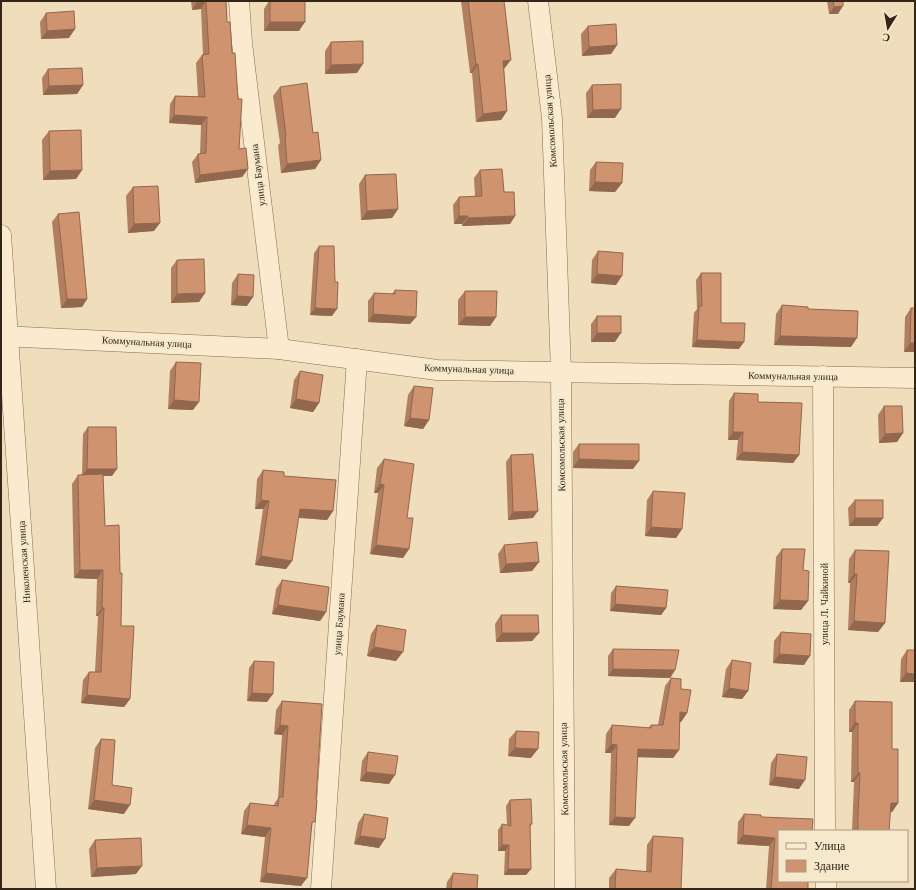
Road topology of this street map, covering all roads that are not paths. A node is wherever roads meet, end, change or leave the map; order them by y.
1 (239, 1) edge
2 (538, 1) edge
3 (1, 236) edge
4 (5, 335) edge
5 (279, 349) junction
6 (357, 359) junction
7 (561, 372) junction
8 (823, 376) junction
9 (915, 378) edge
10 (825, 830) edge
11 (46, 889) edge
12 (321, 889) edge
13 (566, 889) edge

1 - 5 street, улица Баумана
2 - 7 street, Комсомольская улица
3 - 4 street, Николенская улица
4 - 5 street, Коммунальная улица
4 - 11 street, Николенская улица
5 - 6 street, Коммунальная улица
6 - 7 street, Коммунальная улица
6 - 12 street, улица Баумана
7 - 8 street, Коммунальная улица
7 - 13 street, Комсомольская улица
8 - 9 street, Коммунальная улица
8 - 10 street, улица Л. Чайкиной

